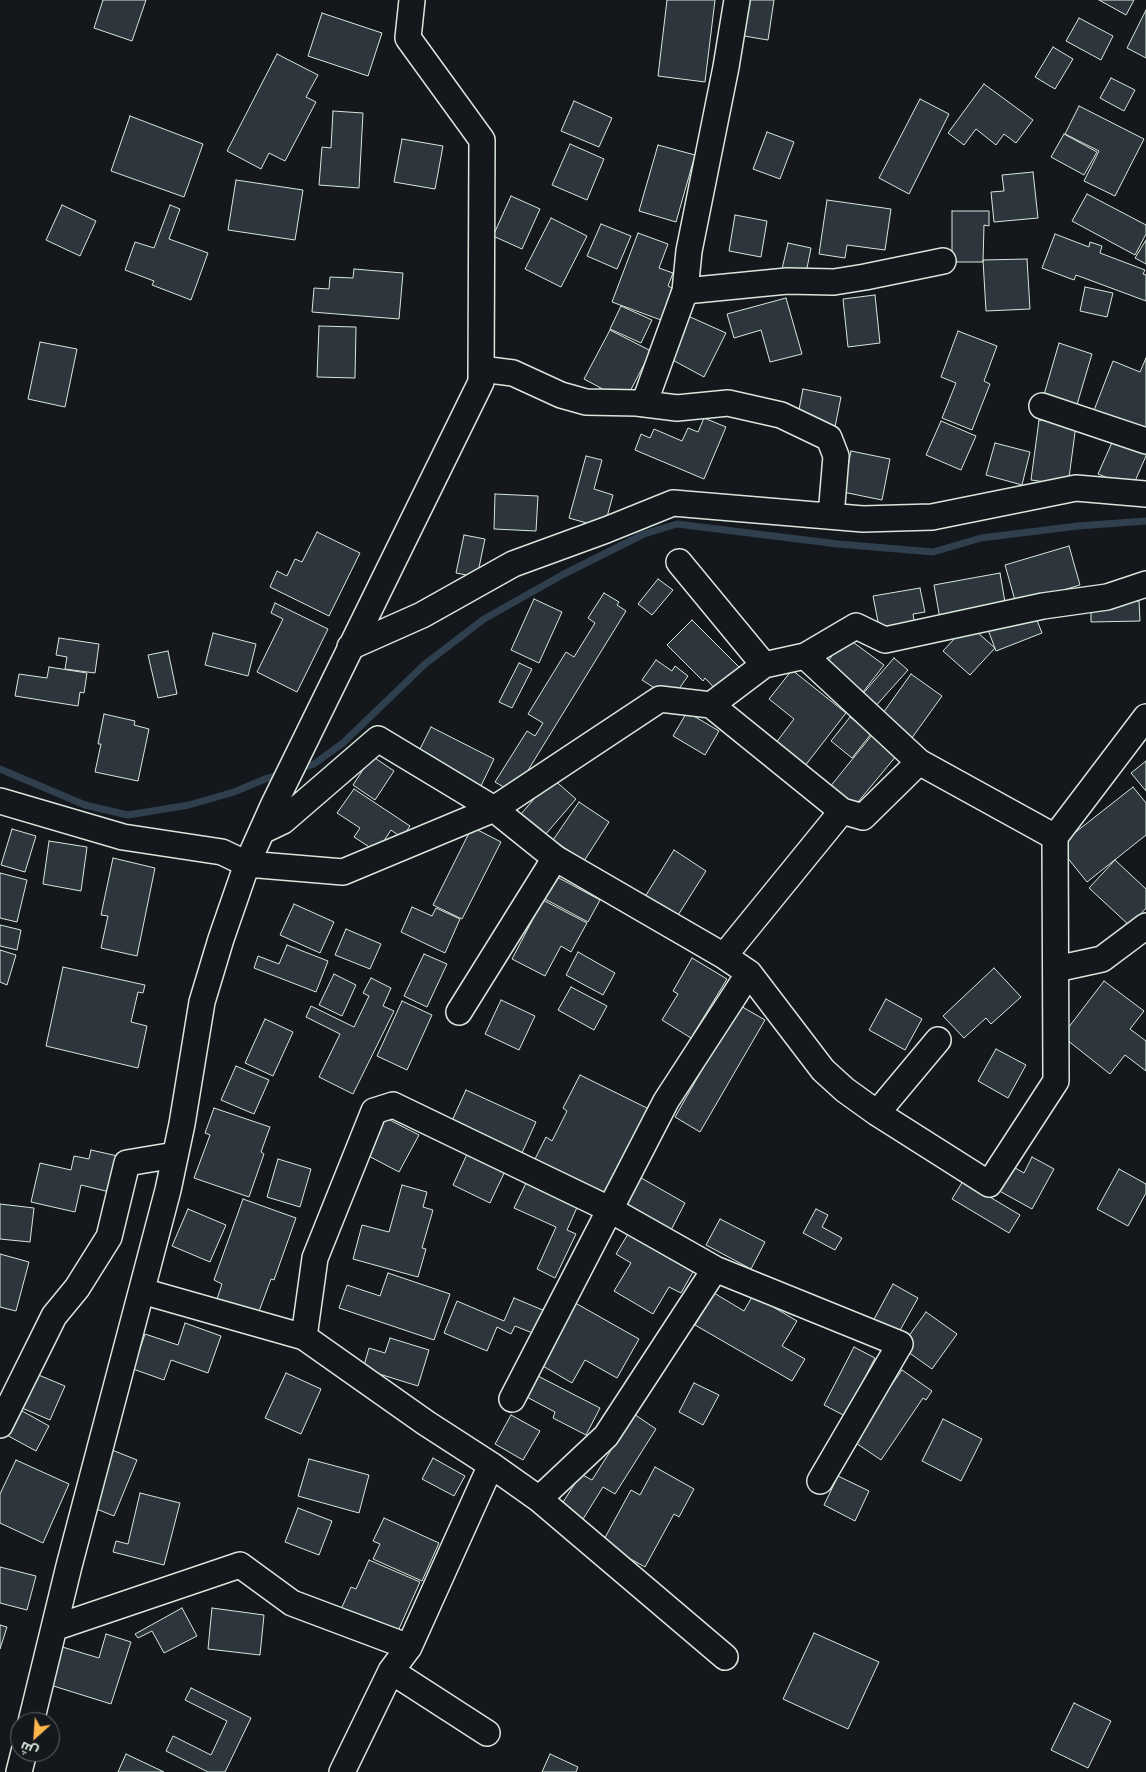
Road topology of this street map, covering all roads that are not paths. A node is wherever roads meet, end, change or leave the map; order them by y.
1 (412, 0) edge
2 (737, 0) edge
3 (944, 261) dead end
4 (685, 291) junction
5 (481, 369) junction
6 (644, 404) junction
7 (1042, 406) dead end
8 (1146, 441) edge
9 (1146, 494) edge
10 (831, 516) junction
11 (679, 562) dead end
12 (1146, 584) edge
13 (350, 647) junction
14 (805, 656) junction
15 (764, 665) junction
16 (711, 705) junction
17 (1146, 717) edge
18 (919, 762) junction
19 (0, 801) edge
20 (494, 809) junction
21 (842, 810) junction
22 (262, 831) junction
23 (1055, 836) junction
24 (555, 858) junction
25 (247, 864) junction
26 (1146, 926) edge
27 (724, 956) junction
28 (1056, 969) junction
29 (749, 973) junction
30 (459, 1012) dead end
31 (938, 1040) dead end
32 (877, 1113) junction
33 (175, 1155) junction
34 (609, 1209) junction
35 (715, 1269) junction
36 (142, 1291) junction
37 (304, 1337) junction
38 (512, 1399) dead end
39 (0, 1425) edge
40 (490, 1465) junction
41 (820, 1481) dead end
42 (539, 1499) junction
43 (54, 1628) junction
44 (409, 1647) junction
45 (726, 1657) dead end
46 (391, 1672) junction
47 (33, 1712) edge
48 (487, 1733) dead end
49 (342, 1772) edge

1 - 5 street
2 - 4 street
3 - 4 street
4 - 6 street
5 - 6 street
5 - 13 street
6 - 10 street
7 - 8 street
9 - 10 street
10 - 13 street
11 - 15 street
12 - 14 street
13 - 22 street
14 - 15 street
14 - 18 street
15 - 16 street
16 - 20 street
16 - 21 street
17 - 23 street
18 - 21 street
18 - 23 street
19 - 25 street
20 - 22 street
20 - 24 street
20 - 25 street
21 - 27 street
22 - 25 street
23 - 28 street
24 - 27 street
24 - 30 street
25 - 33 street
26 - 28 street
27 - 29 street
28 - 32 street
29 - 32 street
29 - 34 street
31 - 32 street
33 - 36 street
33 - 39 street
34 - 35 street
34 - 37 street
34 - 38 street
35 - 41 street
35 - 42 street
36 - 37 street
36 - 43 street
37 - 40 street
40 - 42 street
40 - 44 street
42 - 45 street
43 - 44 street
43 - 47 street
44 - 46 street
46 - 48 street
46 - 49 street

